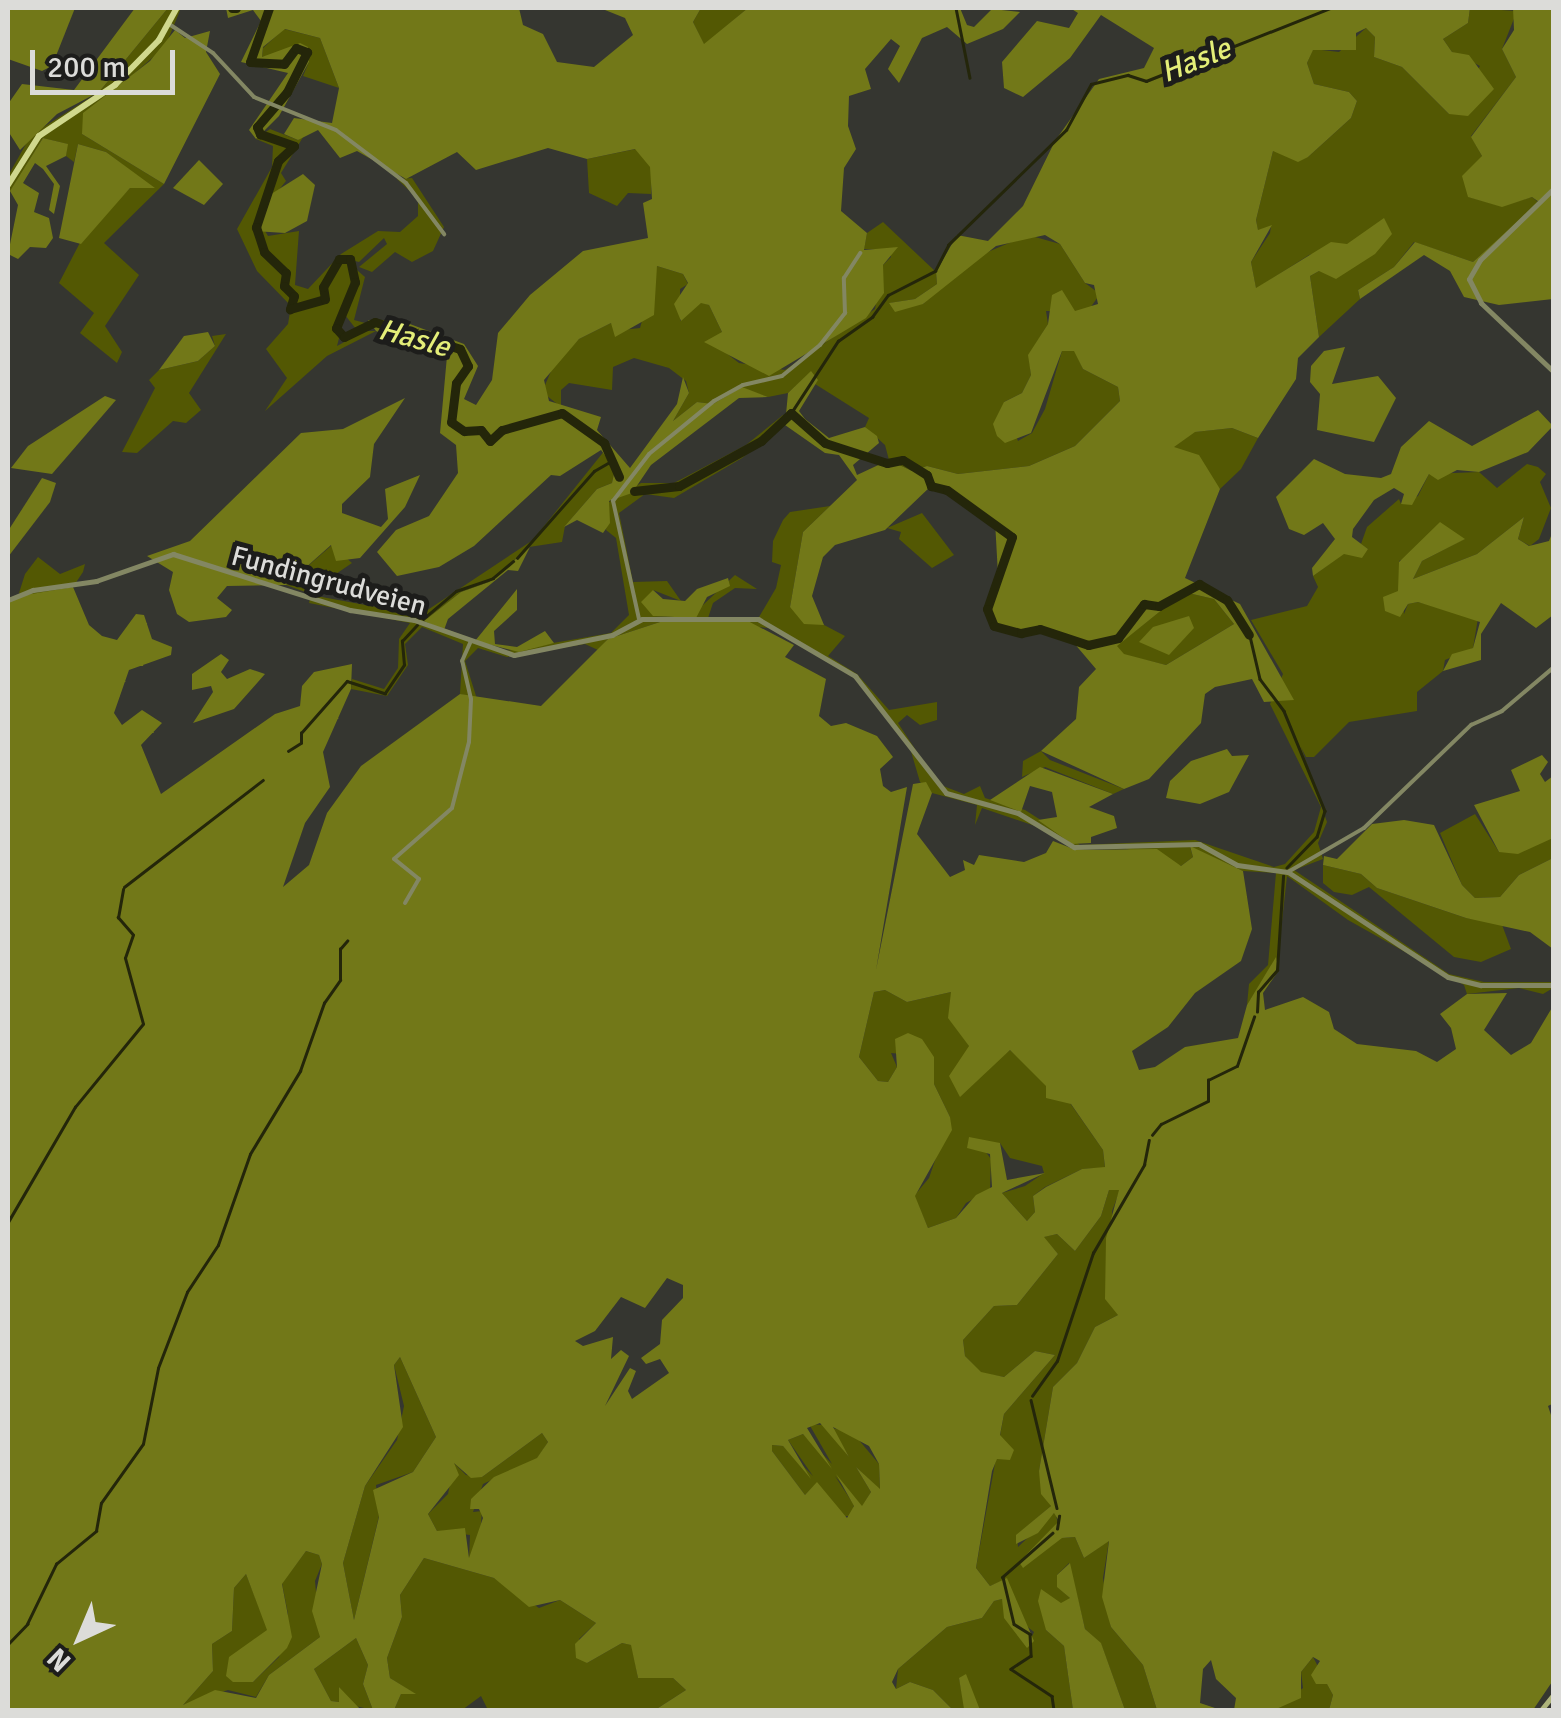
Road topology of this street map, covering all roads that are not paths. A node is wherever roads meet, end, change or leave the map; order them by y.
1 (176, 8) edge
2 (169, 24) junction
3 (8, 186) edge
4 (1554, 188) edge
5 (444, 234) dead end
6 (860, 253) dead end
7 (1554, 372) edge
8 (8, 600) edge
9 (640, 620) junction
10 (470, 643) junction
11 (1554, 667) edge
12 (1288, 872) junction
13 (406, 903) dead end
14 (1554, 985) edge
15 (1554, 1694) edge
16 (1541, 1710) edge

1 - 2 main road
2 - 3 main road
2 - 5 street
4 - 7 street
6 - 9 street
8 - 10 street, Fundingrudveien
9 - 10 street, Fundingrudveien
9 - 12 street, Fundingrudveien
10 - 13 street
11 - 12 street
12 - 14 street, Fundingrudveien
15 - 16 main road

